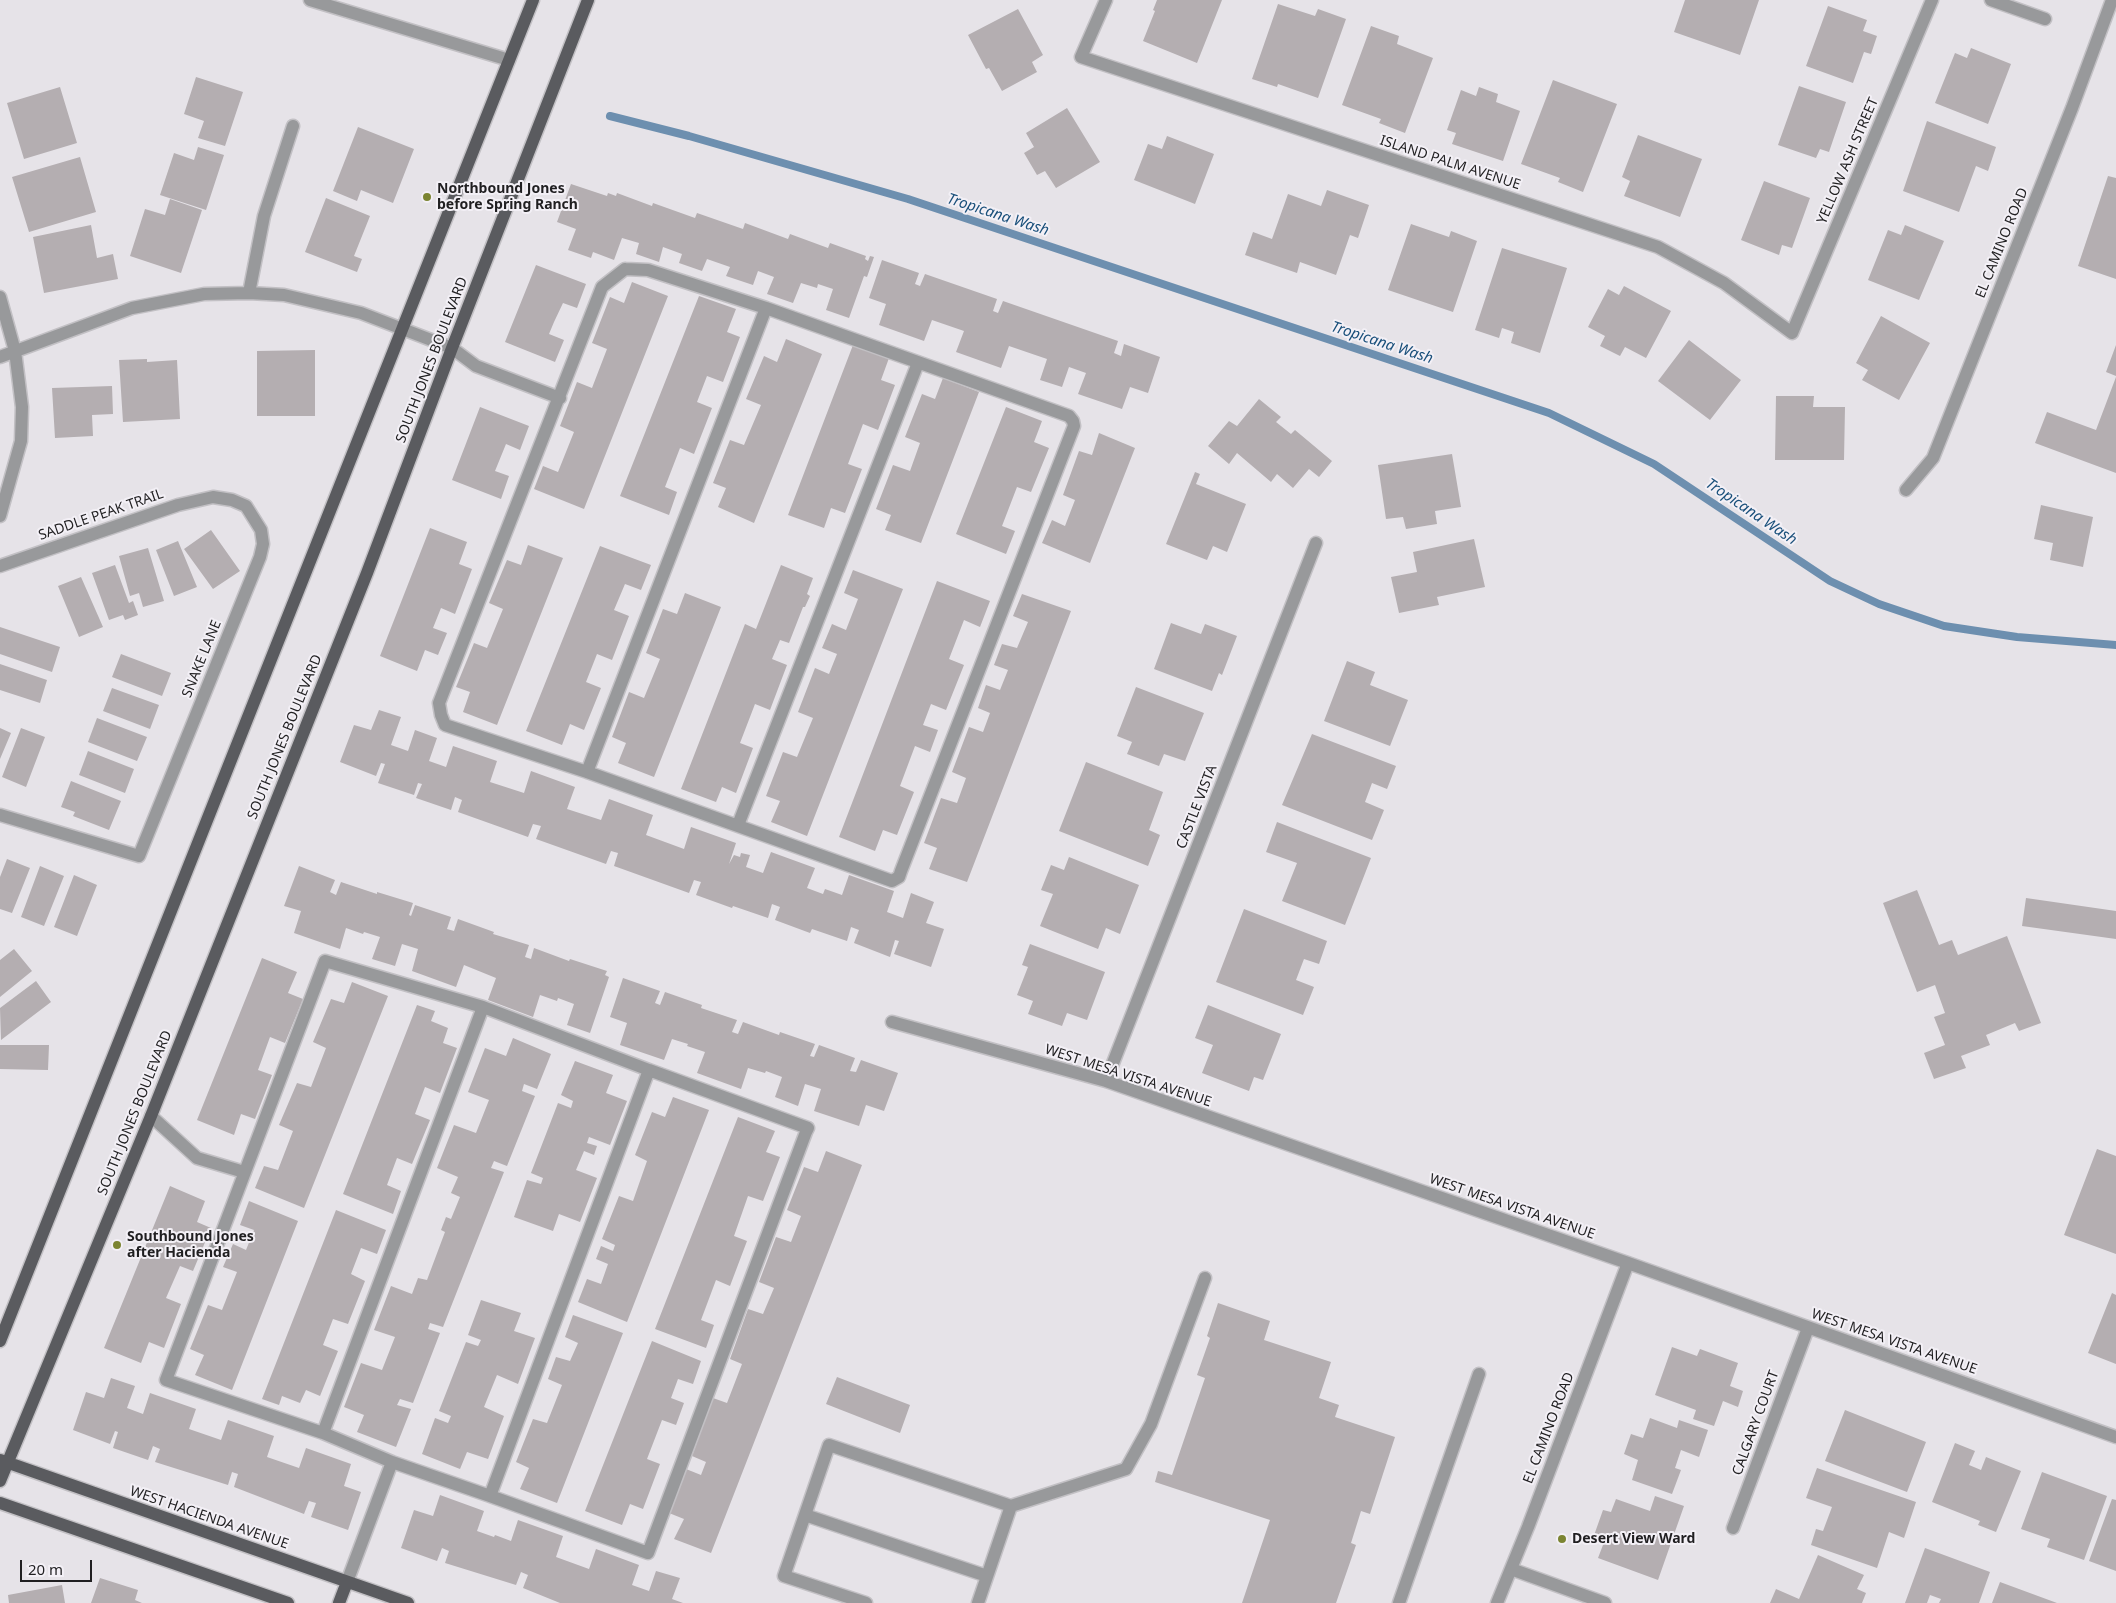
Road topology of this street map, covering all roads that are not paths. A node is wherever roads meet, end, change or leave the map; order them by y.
1 (310, 0) edge
2 (533, 0) edge
3 (588, 0) edge
4 (1106, 0) edge
5 (1932, 0) edge
6 (1991, 0) edge
7 (2112, 0) edge
8 (2045, 19) dead end
9 (509, 60) junction
10 (293, 126) dead end
11 (249, 293) junction
12 (0, 297) edge
13 (766, 308) junction
14 (402, 329) junction
15 (1792, 333) joint
16 (452, 348) junction
17 (15, 351) junction
18 (0, 357) edge
19 (918, 364) junction
20 (560, 398) junction
21 (1906, 490) dead end
22 (213, 497) joint
23 (0, 516) edge
24 (1316, 543) dead end
25 (0, 566) edge
26 (588, 772) junction
27 (0, 816) edge
28 (738, 826) junction
29 (483, 1007) junction
30 (892, 1022) dead end
31 (649, 1070) junction
32 (1106, 1081) junction
33 (151, 1116) junction
34 (244, 1172) junction
35 (1628, 1263) junction
36 (1205, 1278) dead end
37 (1808, 1328) junction
38 (0, 1341) edge
39 (1479, 1374) dead end
40 (323, 1433) junction
41 (2116, 1437) edge
42 (4, 1462) edge
43 (392, 1462) junction
44 (0, 1481) edge
45 (490, 1496) junction
46 (0, 1503) edge
47 (1011, 1506) junction
48 (805, 1515) junction
49 (1733, 1528) dead end
50 (1511, 1569) junction
51 (987, 1576) junction
52 (347, 1582) junction
53 (1578, 1598) edge
54 (288, 1603) edge
55 (339, 1603) edge
56 (408, 1603) edge
57 (866, 1603) edge
58 (978, 1603) edge
59 (1399, 1603) edge
60 (1497, 1603) edge
61 (1605, 1603) edge

1 - 9 street
2 - 9 main road
3 - 16 main road, SOUTH JONES BOULEVARD
4 - 15 street, ISLAND PALM AVENUE
5 - 15 street, YELLOW ASH STREET
6 - 8 street
7 - 21 street, EL CAMINO ROAD
9 - 14 main road
10 - 11 street
11 - 14 street
11 - 17 street
12 - 17 street
13 - 19 street
13 - 20 street
13 - 26 street
14 - 16 street
14 - 38 main road
16 - 20 street
16 - 33 main road, SOUTH JONES BOULEVARD
17 - 18 street
17 - 23 street
19 - 28 street
19 - 28 street
20 - 26 street
22 - 25 street, SADDLE PEAK TRAIL
22 - 27 street, SNAKE LANE
24 - 32 street, CASTLE VISTA
26 - 28 street
29 - 31 street
29 - 34 street
29 - 40 street
30 - 32 street, WEST MESA VISTA AVENUE
31 - 45 street
31 - 45 street
32 - 35 street, WEST MESA VISTA AVENUE
33 - 34 street
33 - 42 main road, SOUTH JONES BOULEVARD
34 - 40 street
35 - 37 street, WEST MESA VISTA AVENUE
35 - 50 street, EL CAMINO ROAD
36 - 47 street
37 - 41 street, WEST MESA VISTA AVENUE
37 - 49 street, CALGARY COURT
39 - 59 street
40 - 43 street
42 - 44 main road, SOUTH JONES BOULEVARD
42 - 52 main road, WEST HACIENDA AVENUE
43 - 45 street
43 - 52 street
46 - 54 main road
47 - 48 street
47 - 51 street
48 - 51 street
48 - 57 street
50 - 53 street
50 - 60 street, EL CAMINO ROAD
51 - 58 street
52 - 55 main road
52 - 56 main road, WEST HACIENDA AVENUE
53 - 61 street

